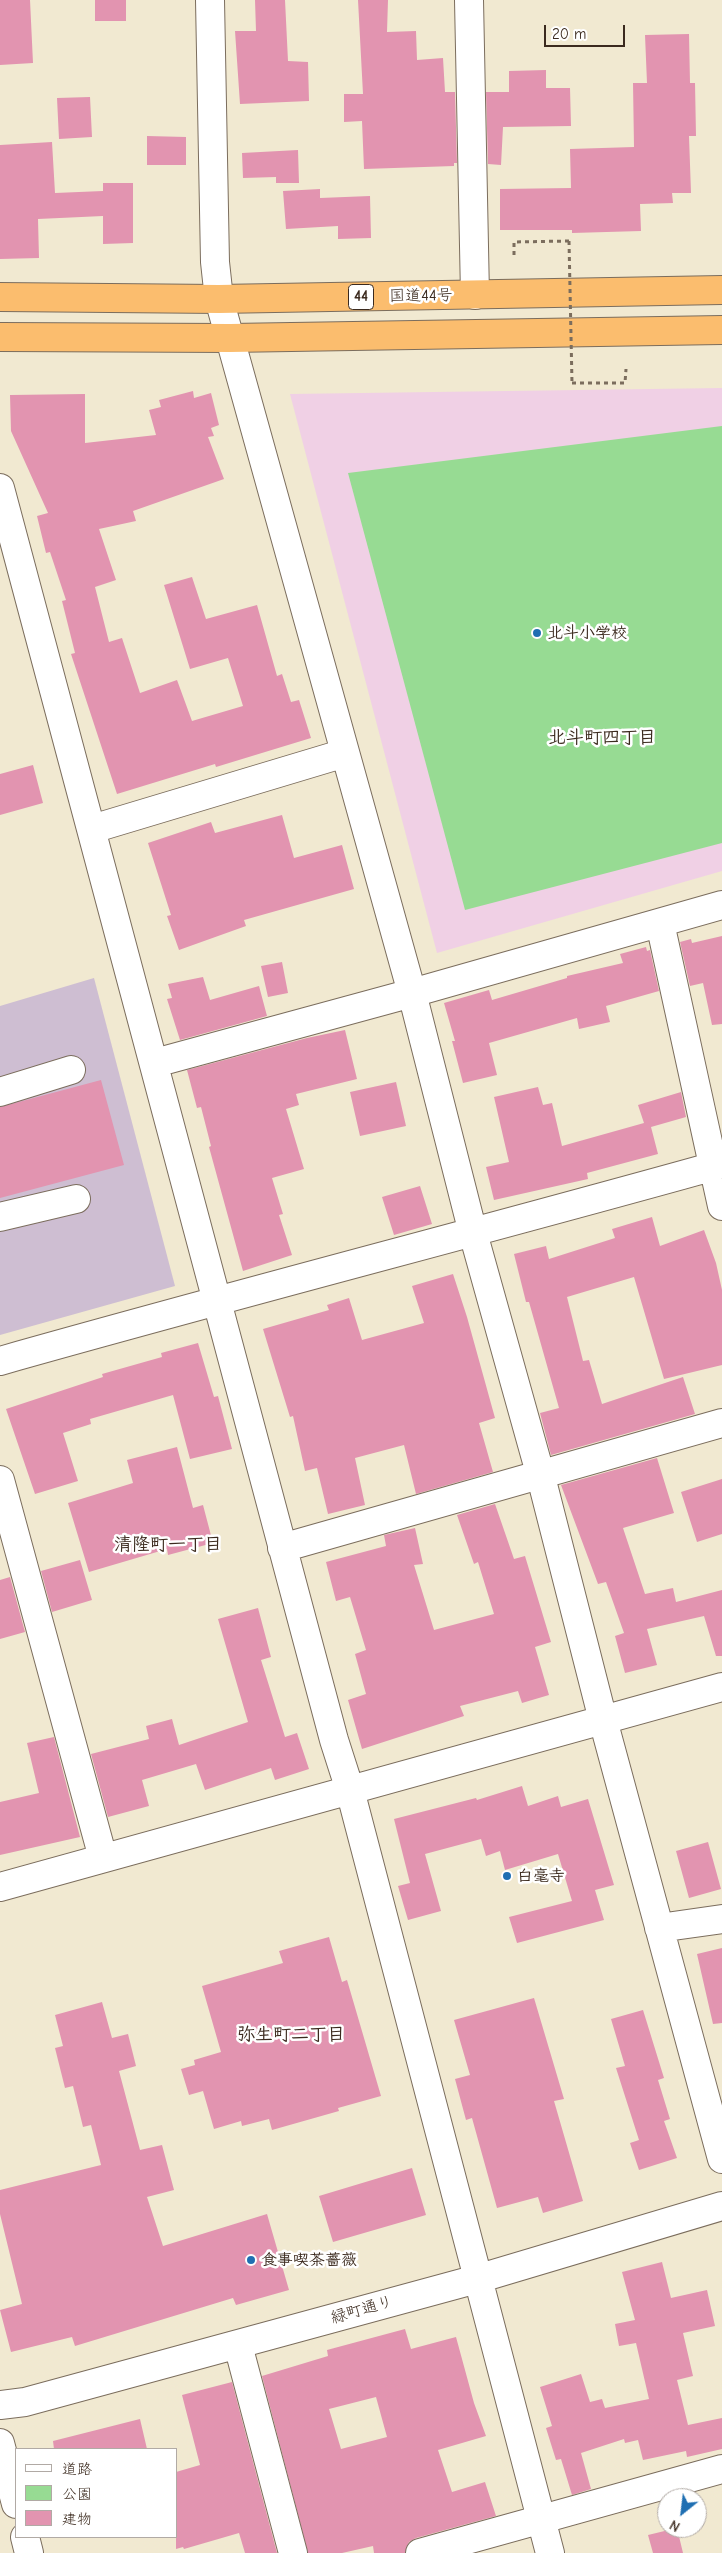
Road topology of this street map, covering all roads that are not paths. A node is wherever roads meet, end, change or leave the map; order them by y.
1 (210, 0) edge
2 (468, 0) edge
3 (722, 290) edge
4 (475, 295) junction
5 (0, 297) edge
6 (220, 299) junction
7 (722, 330) edge
8 (0, 337) edge
9 (230, 338) junction
10 (0, 488) edge
11 (345, 753) junction
12 (92, 829) junction
13 (722, 905) edge
14 (660, 923) junction
15 (412, 993) junction
16 (155, 1063) junction
17 (71, 1070) dead end
18 (0, 1092) edge
19 (719, 1165) edge
20 (76, 1199) dead end
21 (722, 1206) edge
22 (0, 1217) edge
23 (473, 1233) junction
24 (215, 1300) junction
25 (0, 1361) edge
26 (722, 1423) edge
27 (540, 1473) junction
28 (0, 1480) edge
29 (282, 1548) junction
30 (722, 1687) edge
31 (603, 1720) junction
32 (350, 1790) junction
33 (102, 1858) junction
34 (0, 1888) edge
35 (722, 1920) edge
36 (659, 1928) junction
37 (722, 2159) edge
38 (722, 2206) edge
39 (476, 2279) junction
40 (238, 2345) junction
41 (0, 2404) edge
42 (0, 2443) edge
43 (722, 2469) edge
44 (15, 2500) edge
45 (542, 2521) junction
46 (25, 2538) edge
47 (29, 2553) edge
48 (293, 2553) edge
49 (420, 2553) edge
50 (550, 2553) edge

1 - 6 street
2 - 4 street
3 - 4 highway, 国道44号 / 44
4 - 6 highway, 国道44号 / 44
5 - 6 highway, 国道44号 / 44
6 - 9 street
7 - 9 highway
8 - 9 highway
9 - 11 street
10 - 12 street
11 - 12 street
11 - 15 street
12 - 16 street
13 - 14 street
14 - 15 street
14 - 19 street
15 - 16 street
15 - 23 street
16 - 24 street
17 - 18 street
19 - 21 street
19 - 23 street
20 - 22 street
23 - 24 street
23 - 27 street
24 - 25 street
24 - 29 street
26 - 27 street
27 - 29 street
27 - 31 street
28 - 33 street
29 - 32 street
30 - 31 street
31 - 32 street
31 - 36 street
32 - 33 street
32 - 39 street
33 - 34 street
35 - 36 street
36 - 37 street
38 - 39 street, 緑町通り
39 - 40 street, 緑町通り
39 - 45 street
40 - 41 street, 緑町通り
40 - 48 street
42 - 44 street
43 - 45 street
45 - 49 street
45 - 50 street
46 - 47 street

